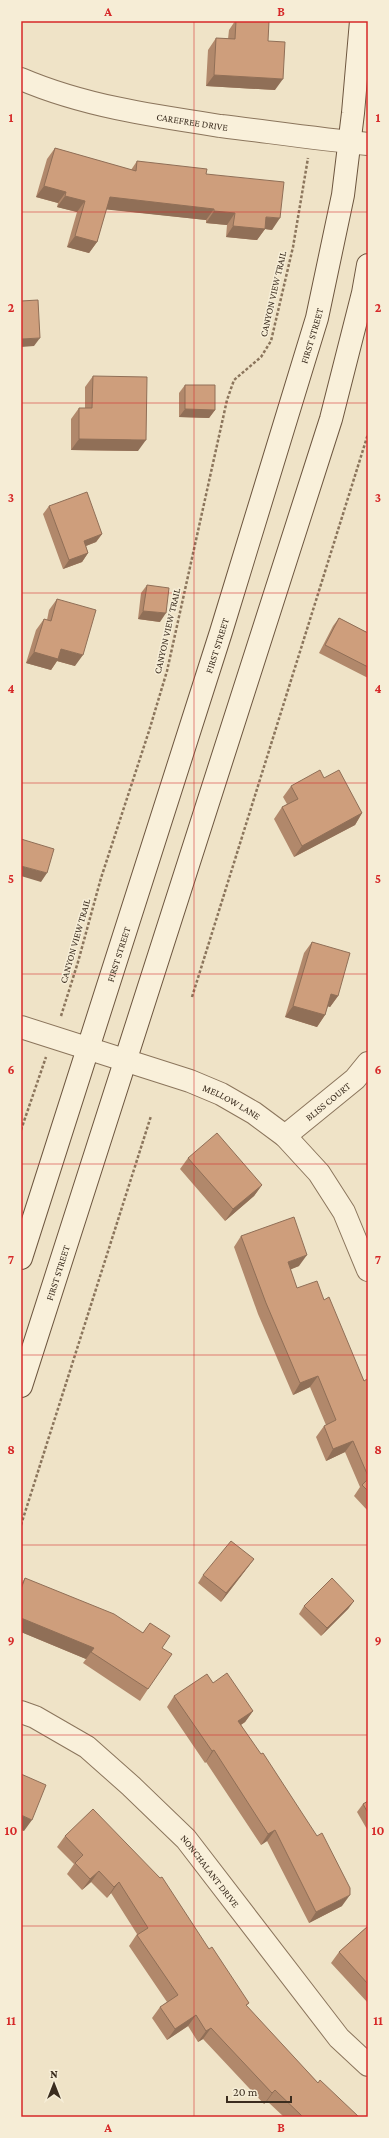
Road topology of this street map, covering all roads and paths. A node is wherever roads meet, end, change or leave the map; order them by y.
1 (361, 21) edge
2 (21, 79) edge
3 (311, 138) junction
4 (359, 143) edge
5 (368, 265) edge
6 (368, 434) edge
7 (192, 997) dead end
8 (21, 1027) edge
9 (54, 1038) junction
10 (88, 1048) junction
11 (126, 1061) junction
12 (368, 1063) edge
13 (150, 1116) dead end
14 (21, 1130) edge
15 (285, 1136) junction
16 (21, 1258) edge
17 (368, 1270) edge
18 (21, 1386) edge
19 (21, 1525) edge
20 (21, 1712) edge
21 (368, 2065) edge

1 - 4 main road, FIRST STREET
2 - 3 main road, CAREFREE DRIVE
3 - 4 main road, CAREFREE DRIVE
3 - 9 path, CANYON VIEW TRAIL
4 - 10 main road, FIRST STREET
5 - 11 main road, FIRST STREET
6 - 7 path
8 - 9 main road, MELLOW LANE
9 - 10 main road, MELLOW LANE
9 - 14 path, CANYON VIEW TRAIL
10 - 11 main road, MELLOW LANE
10 - 16 main road, FIRST STREET
11 - 15 main road, MELLOW LANE
11 - 18 main road, FIRST STREET
12 - 15 main road, BLISS COURT
13 - 19 path
15 - 17 main road, MELLOW LANE
20 - 21 main road, NONCHALANT DRIVE

